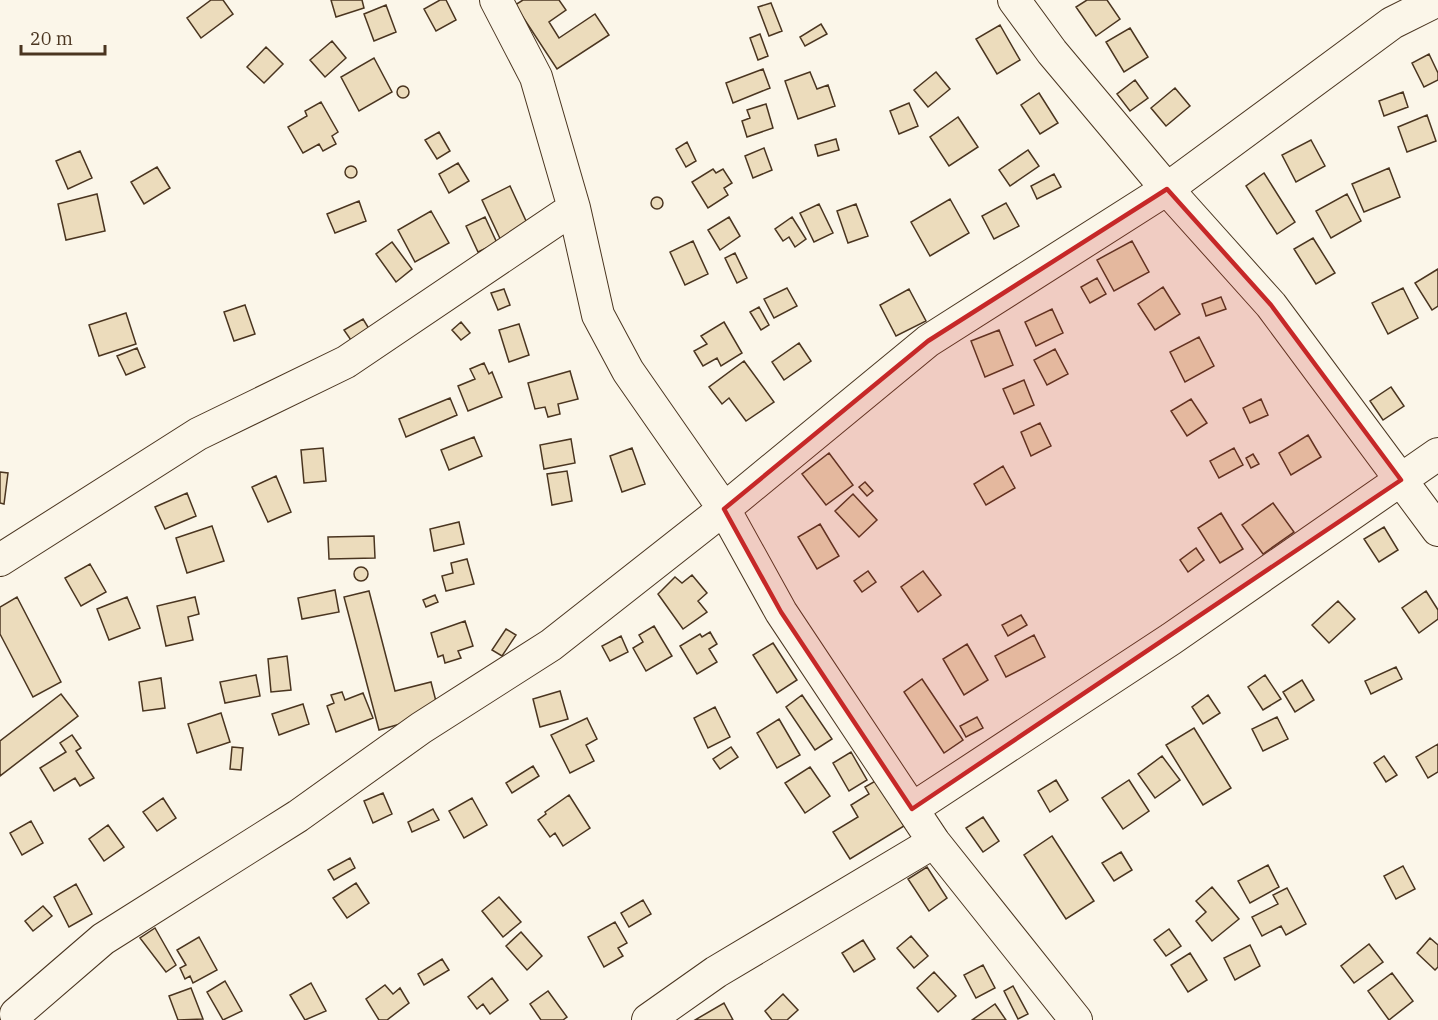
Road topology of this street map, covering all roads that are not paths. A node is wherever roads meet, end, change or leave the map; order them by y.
1 (496, 0) edge
2 (1014, 0) edge
3 (1438, 0) edge
4 (1167, 189) junction
5 (574, 208) junction
6 (1438, 454) edge
7 (1401, 480) junction
8 (724, 509) junction
9 (1438, 530) edge
10 (0, 560) edge
11 (912, 809) junction
12 (934, 842) junction
13 (12, 1009) edge
14 (648, 1020) edge
15 (1076, 1020) edge

1 - 5 street
2 - 4 street
3 - 4 street
4 - 7 street
4 - 8 street
5 - 8 street
5 - 10 street
6 - 7 street
7 - 9 street
7 - 11 street
8 - 11 street
8 - 13 street
11 - 12 street
12 - 14 street
12 - 15 street

